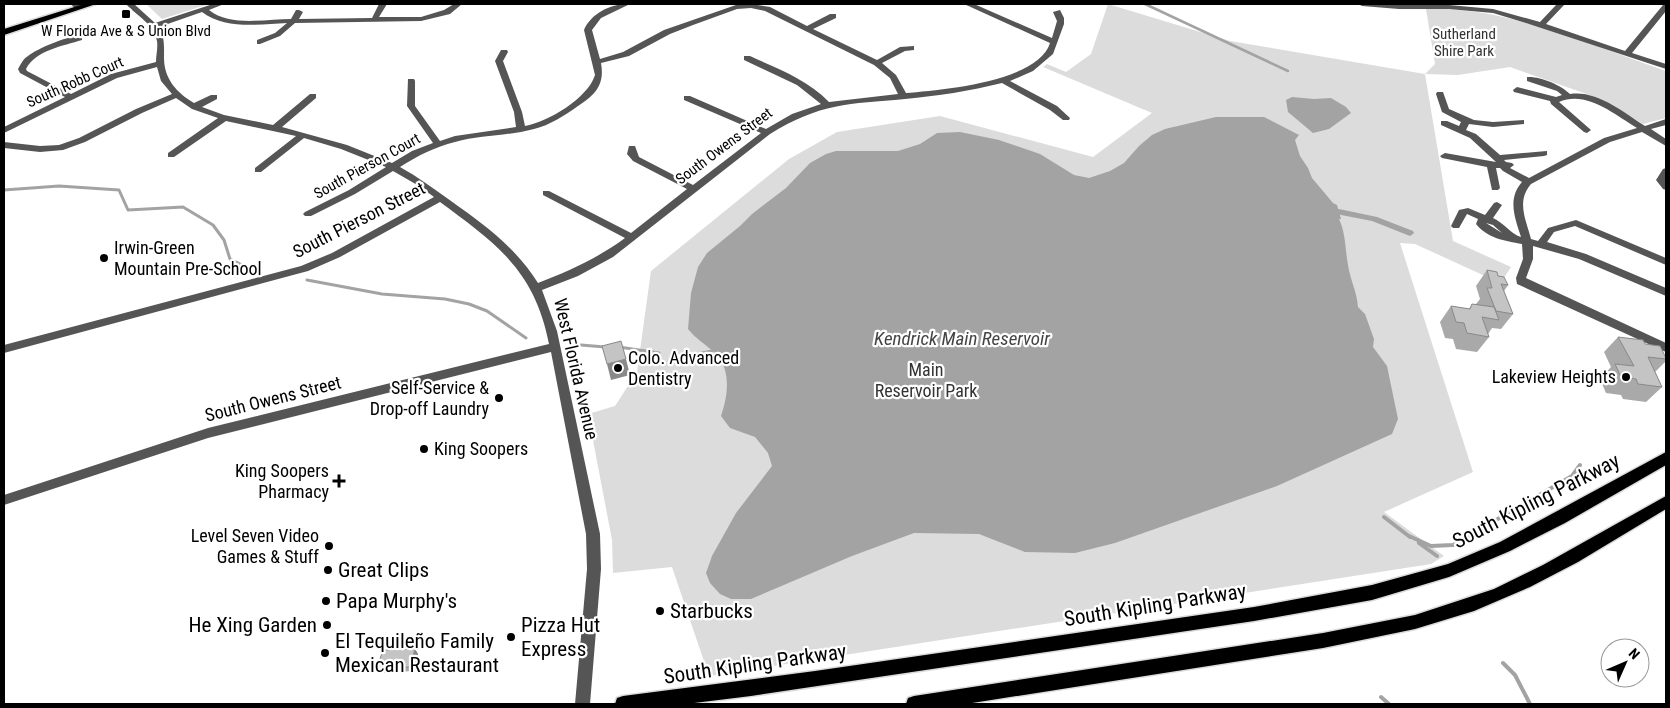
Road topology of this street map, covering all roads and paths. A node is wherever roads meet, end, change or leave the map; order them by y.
1 (92, 4) edge
2 (130, 4) edge
3 (220, 4) edge
4 (383, 4) edge
5 (458, 4) edge
6 (968, 4) edge
7 (1362, 4) edge
8 (1562, 4) edge
9 (620, 5) edge
10 (77, 6) edge
11 (1464, 6) edge
12 (1666, 7) edge
13 (203, 10) junction
14 (299, 12) dead end
15 (1057, 12) dead end
16 (833, 16) dead end
17 (374, 20) junction
18 (294, 21) junction
19 (1541, 25) junction
20 (154, 26) junction
21 (807, 29) junction
22 (4, 32) edge
23 (79, 38) dead end
24 (260, 42) dead end
25 (1054, 42) junction
26 (911, 48) dead end
27 (504, 52) dead end
28 (1627, 54) junction
29 (747, 58) dead end
30 (597, 62) junction
31 (160, 63) junction
32 (877, 63) junction
33 (1666, 67) edge
34 (1530, 79) dead end
35 (411, 81) dead end
36 (1005, 81) junction
37 (1517, 90) dead end
38 (1440, 94) dead end
39 (177, 95) junction
40 (313, 96) dead end
41 (904, 96) junction
42 (72, 97) junction
43 (214, 97) dead end
44 (1570, 97) junction
45 (687, 98) dead end
46 (1556, 100) junction
47 (827, 105) junction
48 (195, 107) junction
49 (224, 118) junction
50 (1066, 118) dead end
51 (1466, 121) junction
52 (1521, 122) dead end
53 (1666, 122) edge
54 (1444, 123) dead end
55 (275, 128) junction
56 (521, 129) junction
57 (1642, 129) junction
58 (4, 130) edge
59 (1462, 130) junction
60 (1587, 130) dead end
61 (767, 132) junction
62 (302, 135) junction
63 (1666, 143) edge
64 (438, 144) junction
65 (4, 145) edge
66 (632, 148) dead end
67 (1544, 153) dead end
68 (171, 154) dead end
69 (1445, 156) dead end
70 (1498, 163) junction
71 (393, 166) junction
72 (258, 170) dead end
73 (1666, 171) edge
74 (1532, 180) junction
75 (1666, 187) edge
76 (1494, 188) dead end
77 (694, 189) junction
78 (546, 193) dead end
79 (440, 198) junction
80 (1497, 205) dead end
81 (308, 214) dead end
82 (1487, 219) junction
83 (1456, 226) dead end
84 (631, 237) junction
85 (1523, 242) junction
86 (1541, 244) junction
87 (1666, 262) edge
88 (1521, 282) joint
89 (537, 288) junction
90 (1666, 292) edge
91 (555, 347) junction
92 (1666, 348) edge
93 (4, 350) edge
94 (1666, 458) edge
95 (4, 500) edge
96 (1666, 502) edge
97 (582, 704) edge
98 (623, 704) edge
99 (914, 704) edge

1 - 10 main road
2 - 20 street
3 - 13 street
4 - 17 street
5 - 17 street
6 - 25 street
7 - 11 street
8 - 19 street
9 - 30 street
10 - 22 main road
11 - 19 street
12 - 28 street
13 - 18 street
13 - 20 street
14 - 18 street
15 - 25 street, South Owens Street
16 - 21 street
17 - 18 street
18 - 24 street
19 - 28 street
20 - 31 street, West Florida Avenue
21 - 30 street
21 - 32 street
23 - 42 street
25 - 36 street, South Owens Street
26 - 32 street
27 - 56 street
28 - 33 street
29 - 47 street
30 - 56 street, South Pierson Court
31 - 39 street, West Florida Avenue
31 - 42 street, South Robb Court
32 - 41 street
34 - 44 street
35 - 64 street
36 - 41 street, South Owens Street
36 - 50 street
37 - 46 street
38 - 51 street
39 - 48 street, West Florida Avenue
39 - 65 street
40 - 55 street
41 - 47 street, South Owens Street
42 - 58 street, South Robb Court
43 - 48 street
44 - 46 street
44 - 57 street
45 - 61 street
46 - 60 street
47 - 61 street, South Owens Street
48 - 49 street, West Florida Avenue
49 - 55 street, West Florida Avenue
49 - 68 street
51 - 52 street
51 - 59 street
53 - 57 street
54 - 59 street
55 - 62 street, West Florida Avenue
56 - 64 street, South Pierson Court
57 - 63 street
57 - 74 street
59 - 70 street
61 - 77 street, South Owens Street
62 - 71 street, West Florida Avenue
62 - 72 street
64 - 71 street, South Pierson Court
66 - 77 street
67 - 70 street
69 - 70 street
70 - 74 street
70 - 76 street
71 - 79 street, West Florida Avenue
71 - 81 street, South Pierson Court
73 - 75 street
74 - 85 street
77 - 84 street, South Owens Street
78 - 84 street
79 - 89 street, West Florida Avenue
79 - 93 street, South Pierson Street
80 - 82 street
82 - 83 street
82 - 85 street
84 - 89 street, South Owens Street
85 - 86 street
85 - 88 street
86 - 87 street
86 - 90 street
88 - 92 street
89 - 91 street, West Florida Avenue
91 - 95 street, South Owens Street
91 - 97 street, West Florida Avenue
94 - 98 main road, South Kipling Parkway
96 - 99 main road

